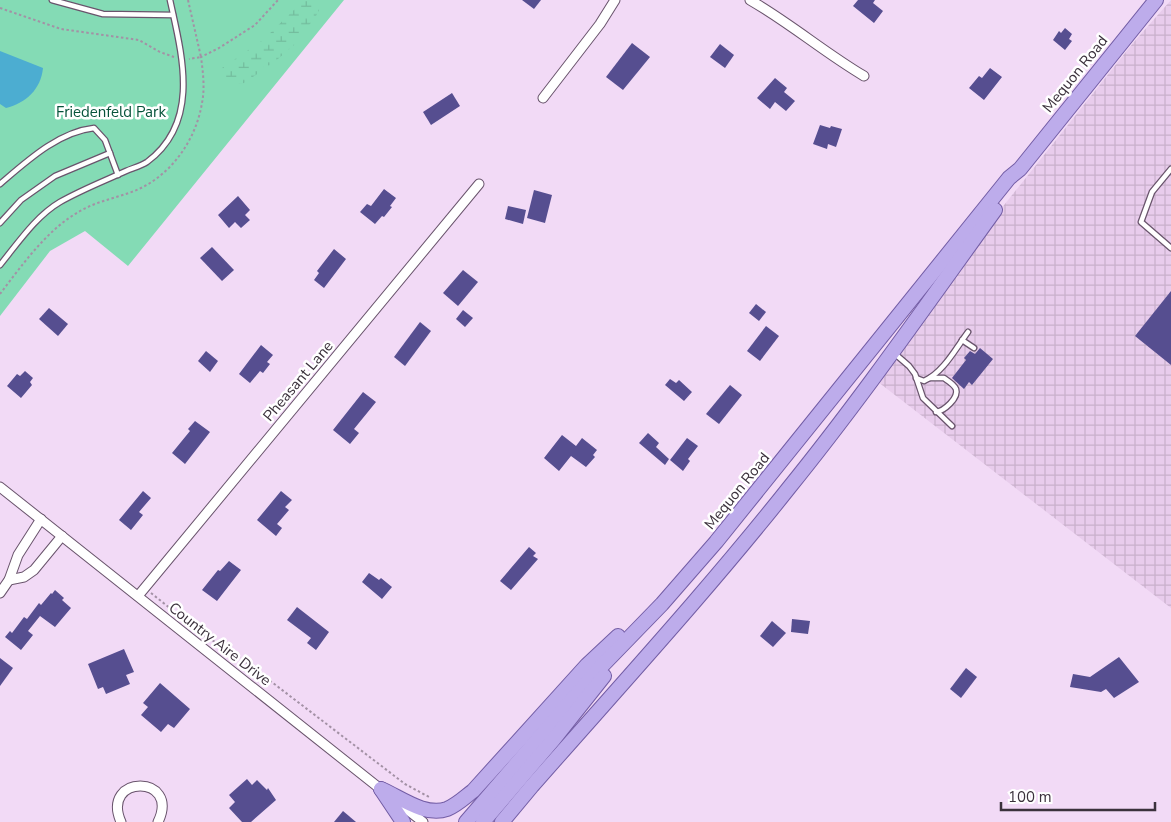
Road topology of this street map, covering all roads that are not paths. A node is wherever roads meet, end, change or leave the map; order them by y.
1 (52, 0) edge
2 (170, 0) edge
3 (615, 0) edge
4 (750, 0) edge
5 (1156, 0) edge
6 (173, 15) junction
7 (864, 76) dead end
8 (543, 98) dead end
9 (110, 153) junction
10 (1020, 169) junction
11 (1171, 169) edge
12 (118, 175) junction
13 (0, 184) edge
14 (479, 184) dead end
15 (0, 224) edge
16 (1171, 248) edge
17 (0, 265) edge
18 (968, 332) dead end
19 (962, 340) junction
20 (974, 348) dead end
21 (893, 353) junction
22 (916, 378) junction
23 (930, 378) junction
24 (936, 412) junction
25 (952, 426) dead end
26 (0, 487) edge
27 (41, 519) junction
28 (62, 536) junction
29 (9, 580) junction
30 (0, 593) edge
31 (138, 596) junction
32 (656, 611) junction
33 (622, 644) junction
34 (381, 789) junction
35 (505, 820) edge
36 (120, 822) edge
37 (158, 822) edge
38 (403, 822) edge
39 (423, 822) edge
40 (466, 822) edge
41 (483, 822) edge

1 - 6 lane
2 - 6 lane
3 - 8 street
4 - 7 street
5 - 10 main road, Mequon Road
6 - 12 lane
9 - 12 lane
9 - 13 lane
9 - 15 lane
10 - 21 main road, Mequon Road
10 - 32 main road, Mequon Road
11 - 16 lane
12 - 17 lane
14 - 31 street, Pheasant Lane
18 - 19 lane
19 - 20 lane
19 - 23 lane
21 - 22 lane
21 - 35 main road, Mequon Road
22 - 23 lane
22 - 24 lane
23 - 24 lane
24 - 25 lane
26 - 27 street, Country Aire Drive
27 - 28 street, Country Aire Drive
27 - 29 street
28 - 29 street
28 - 31 street, Country Aire Drive
29 - 30 street
31 - 34 street, Country Aire Drive
32 - 33 main road, Mequon Road
32 - 34 main road
33 - 40 main road, Mequon Road
33 - 41 main road
34 - 38 main road
34 - 39 street, Country Aire Drive
36 - 37 street

